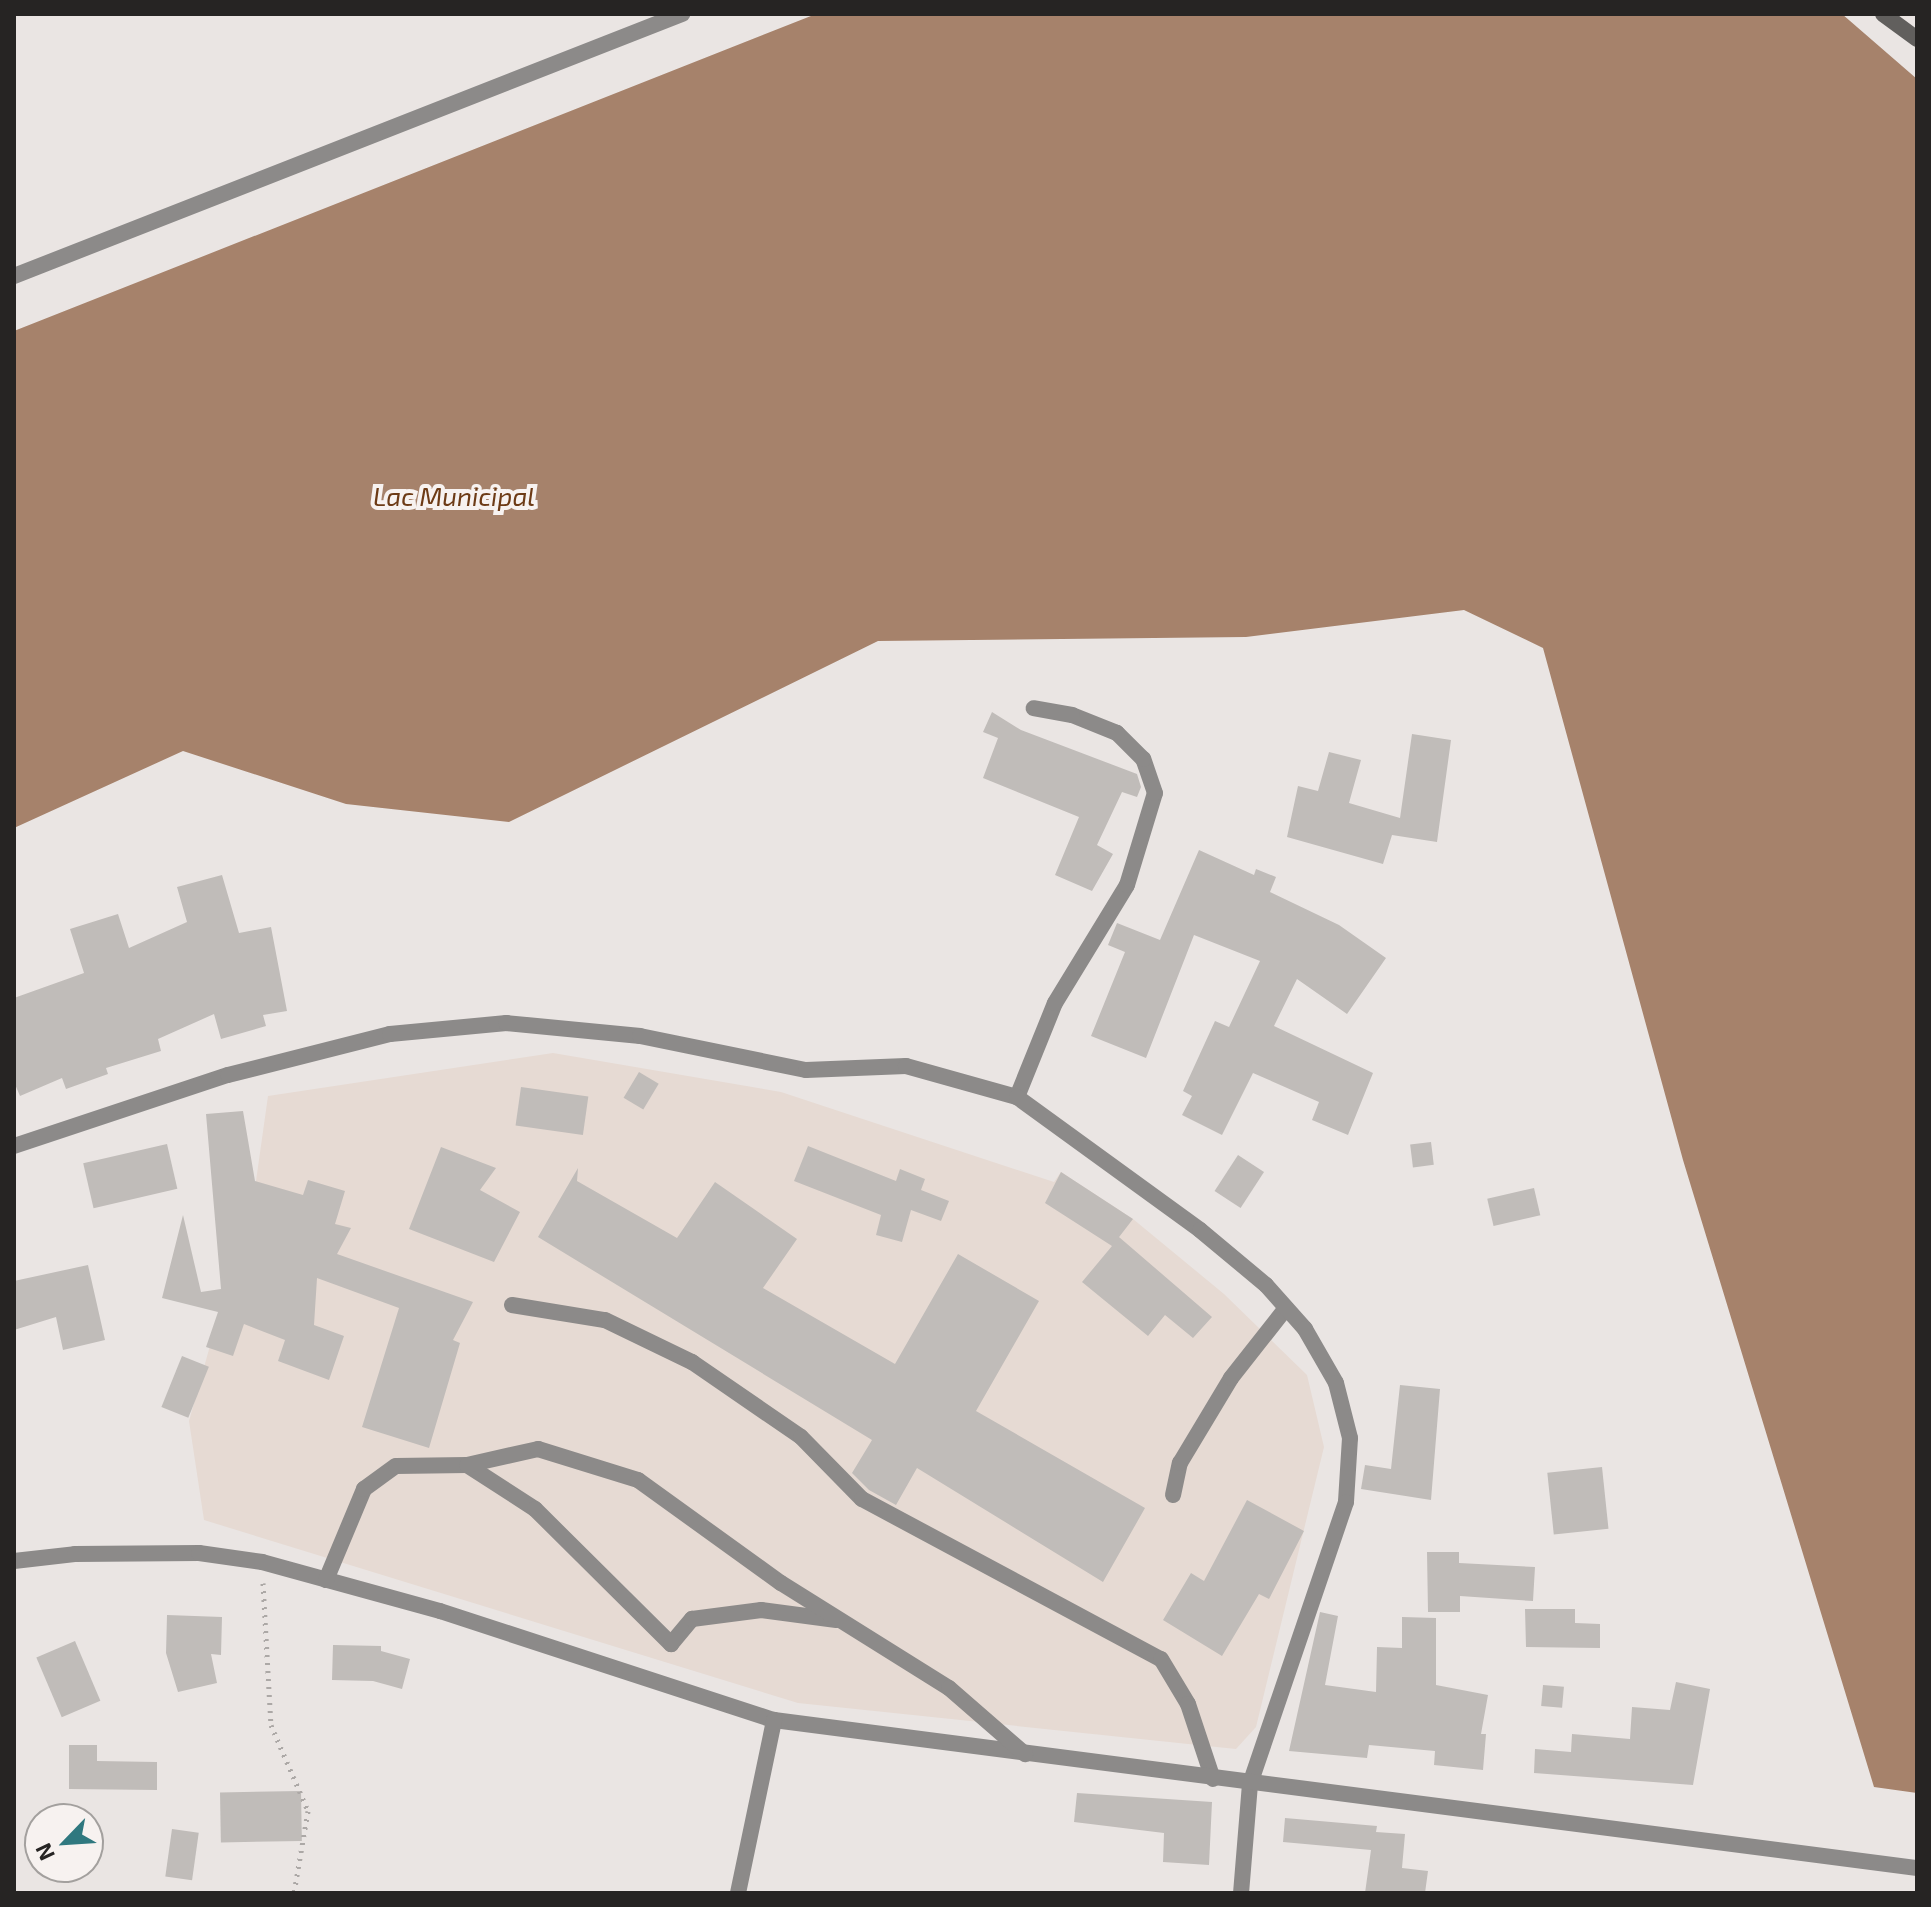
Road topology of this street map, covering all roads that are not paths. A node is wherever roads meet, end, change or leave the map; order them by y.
1 (682, 14) edge
2 (1883, 14) edge
3 (1917, 39) edge
4 (14, 276) edge
5 (1034, 708) dead end
6 (1017, 1097) junction
7 (14, 1146) edge
8 (512, 1305) dead end
9 (1286, 1308) junction
10 (467, 1465) junction
11 (1173, 1495) dead end
12 (14, 1561) edge
13 (326, 1580) junction
14 (842, 1621) junction
15 (774, 1720) junction
16 (1026, 1755) junction
17 (1213, 1779) junction
18 (1250, 1784) junction
19 (1917, 1868) edge
20 (738, 1893) edge
21 (1241, 1893) edge

1 - 4 street
2 - 3 street
5 - 6 street
6 - 7 street
6 - 9 street
8 - 17 street
9 - 11 street
9 - 18 street
10 - 13 street
10 - 14 street
10 - 14 street
12 - 13 street
13 - 15 street
14 - 16 street
15 - 16 street
15 - 20 street
16 - 17 street
17 - 18 street
18 - 19 street
18 - 21 street

